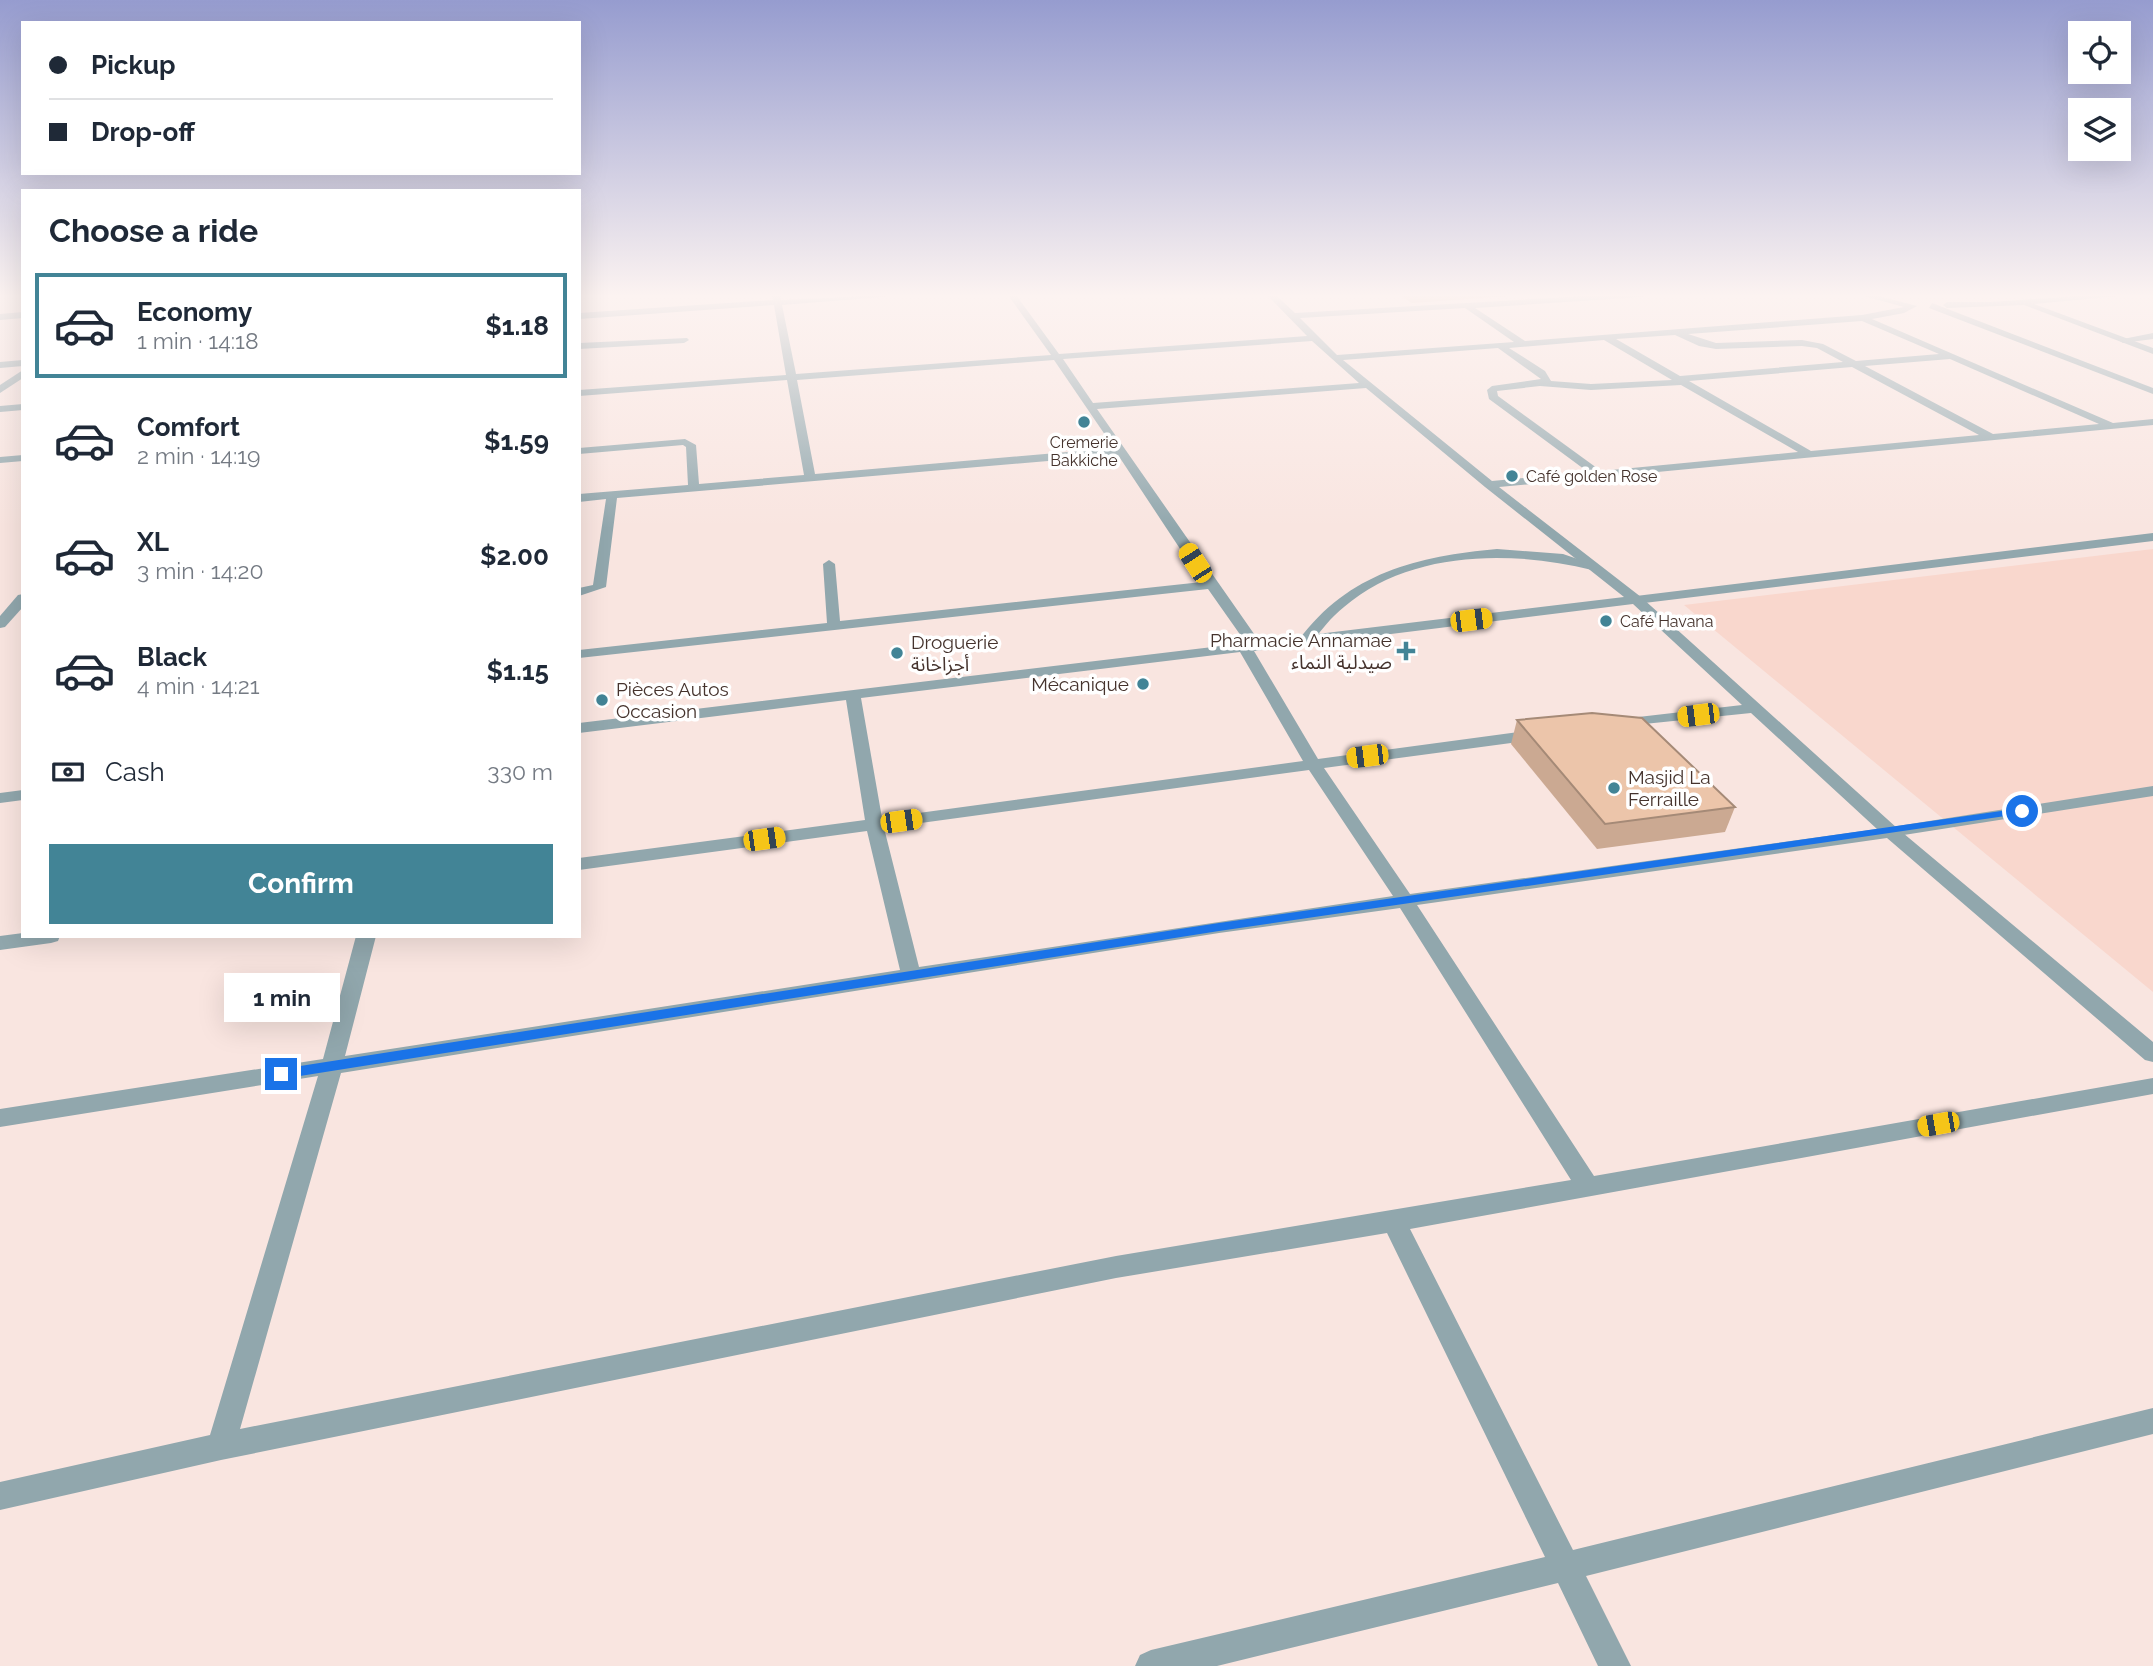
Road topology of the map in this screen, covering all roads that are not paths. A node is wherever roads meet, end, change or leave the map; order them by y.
1 (789, 373) edge
2 (861, 373) edge
3 (1069, 373) edge
4 (1353, 373) edge
5 (1542, 373) edge
6 (1666, 373) edge
7 (1771, 373) edge
8 (1871, 373) edge
9 (1990, 373) edge
10 (2106, 373) edge
11 (21, 374) edge
12 (790, 378) junction
13 (1680, 381) junction
14 (1541, 383) junction
15 (1370, 386) junction
16 (0, 390) edge
17 (2153, 391) edge
18 (581, 393) edge
19 (1092, 406) junction
20 (21, 407) edge
21 (0, 409) edge
22 (2153, 422) edge
23 (2113, 426) junction
24 (1994, 439) junction
25 (581, 451) edge
26 (1122, 451) junction
27 (1812, 456) junction
28 (21, 458) edge
29 (0, 460) edge
30 (1599, 475) junction
31 (810, 477) junction
32 (1489, 485) junction
33 (694, 488) junction
34 (612, 495) junction
35 (581, 498) edge
36 (2153, 537) edge
37 (830, 564) dead end
38 (1592, 566) junction
39 (1210, 585) junction
40 (581, 592) edge
41 (21, 600) edge
42 (1636, 600) junction
43 (2, 620) edge
44 (834, 628) junction
45 (1306, 640) junction
46 (1251, 647) junction
47 (581, 654) edge
48 (853, 696) junction
49 (1753, 708) junction
50 (1601, 727) edge
51 (581, 728) edge
52 (1546, 734) edge
53 (1312, 763) junction
54 (2153, 791) edge
55 (21, 795) edge
56 (0, 798) edge
57 (874, 824) junction
58 (1891, 832) junction
59 (581, 864) edge
60 (1406, 902) junction
61 (36, 938) edge
62 (365, 938) edge
63 (0, 943) edge
64 (911, 975) junction
65 (2153, 1054) edge
66 (332, 1066) junction
67 (2153, 1086) edge
68 (0, 1118) edge
69 (1588, 1186) junction
70 (1394, 1222) junction
71 (2153, 1421) edge
72 (221, 1446) junction
73 (0, 1496) edge
74 (1564, 1567) junction
75 (1151, 1666) edge
76 (1615, 1666) edge

1 - 12 street
2 - 12 street
3 - 19 street
4 - 15 street
5 - 14 street
6 - 13 street
7 - 13 street
8 - 24 street
9 - 23 street
10 - 17 street
11 - 16 street
12 - 18 street
12 - 31 street
13 - 14 street
13 - 27 street
14 - 30 street
15 - 19 street
15 - 32 street
19 - 26 street
20 - 21 street
22 - 23 street
23 - 24 street
24 - 27 street
25 - 33 street
26 - 31 street
26 - 39 street
27 - 30 street
28 - 29 street
30 - 32 street
31 - 33 street
32 - 38 street
33 - 34 street
34 - 35 street
34 - 40 street
36 - 42 street
37 - 44 street
38 - 42 street
38 - 45 street
39 - 44 street
39 - 46 street
41 - 43 street
42 - 45 street
42 - 49 street
44 - 47 street
45 - 46 street
46 - 48 street
46 - 53 street
48 - 51 street
48 - 57 street
49 - 50 street
49 - 58 street
52 - 53 street
53 - 57 street
53 - 60 street
54 - 58 street
55 - 56 street
57 - 59 street
57 - 64 street
58 - 60 street
58 - 65 street
60 - 64 street
60 - 69 street
61 - 63 street
62 - 66 street
64 - 66 street
66 - 68 street
66 - 72 street
67 - 69 street
69 - 70 street
70 - 72 street
70 - 74 street
71 - 74 street
72 - 73 street
74 - 75 street
74 - 76 street

